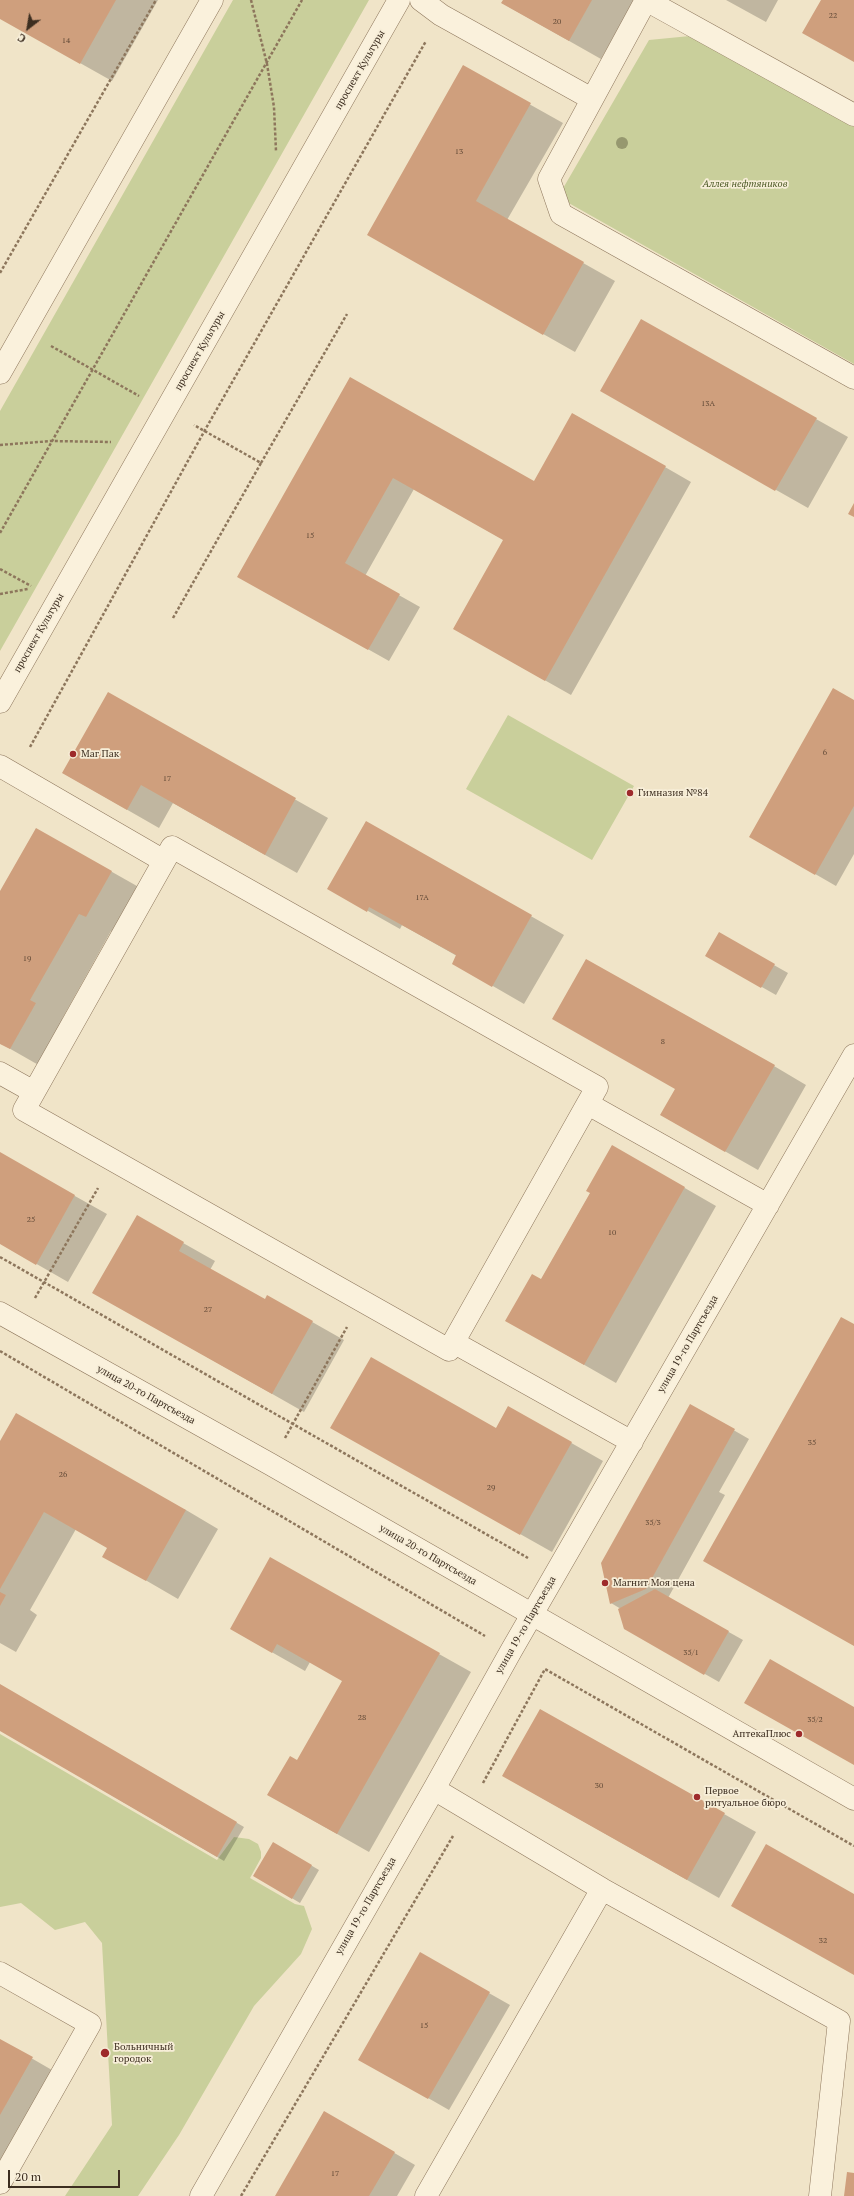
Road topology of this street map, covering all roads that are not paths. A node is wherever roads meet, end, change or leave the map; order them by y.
1 (212, 0) edge
2 (399, 0) edge
3 (421, 0) edge
4 (592, 99) junction
5 (854, 115) edge
6 (0, 373) edge
7 (854, 378) edge
8 (0, 702) edge
9 (7, 770) edge
10 (164, 861) junction
11 (854, 1055) edge
12 (0, 1073) edge
13 (34, 1092) junction
14 (588, 1104) junction
15 (768, 1205) junction
16 (0, 1313) edge
17 (453, 1342) junction
18 (632, 1442) junction
19 (532, 1615) junction
20 (434, 1790) junction
21 (854, 1799) edge
22 (602, 1889) junction
23 (0, 1973) edge
24 (0, 2183) edge
25 (201, 2196) edge
26 (426, 2196) edge
27 (820, 2196) edge

1 - 6 street
2 - 8 street, проспект Культуры
3 - 4 street
4 - 5 street
4 - 7 street
9 - 10 street
10 - 13 street
10 - 14 street
11 - 15 street, улица 19-го Партсъезда
12 - 13 street
13 - 17 street
14 - 15 street
14 - 17 street
15 - 18 street, улица 19-го Партсъезда
16 - 19 street, улица 20-го Партсъезда
17 - 18 street
18 - 19 street, улица 19-го Партсъезда
19 - 20 street, улица 19-го Партсъезда
19 - 21 street, улица 20-го Партсъезда
20 - 22 street
20 - 25 street, улица 19-го Партсъезда
22 - 26 street
22 - 27 street
23 - 24 street

